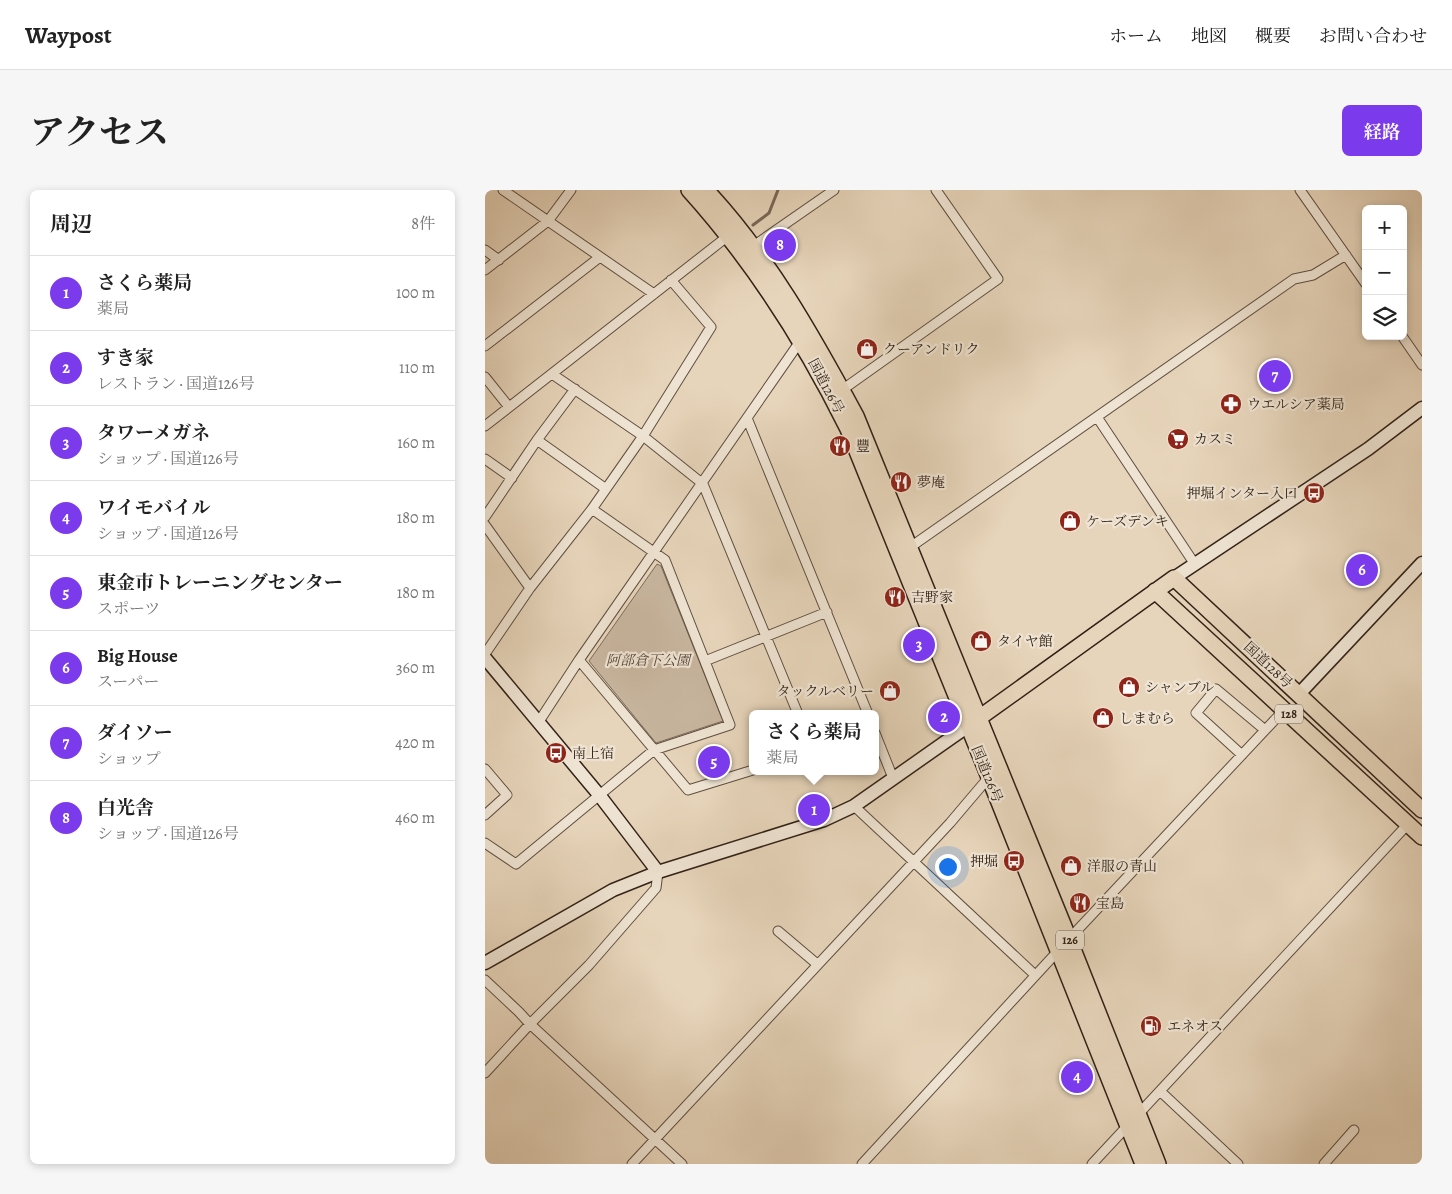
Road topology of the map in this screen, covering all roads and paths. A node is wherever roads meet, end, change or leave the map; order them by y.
1 (503, 190) edge
2 (571, 190) edge
3 (689, 190) edge
4 (705, 190) edge
5 (835, 190) edge
6 (936, 190) edge
7 (1300, 190) edge
8 (548, 221) junction
9 (729, 236) junction
10 (752, 247) junction
11 (485, 250) edge
12 (1346, 255) junction
13 (600, 257) junction
14 (499, 260) junction
15 (485, 270) edge
16 (1362, 278) edge
17 (671, 280) junction
18 (654, 294) junction
19 (801, 340) junction
20 (1405, 340) edge
21 (485, 346) edge
22 (1422, 365) edge
23 (552, 374) junction
24 (485, 377) edge
25 (575, 389) junction
26 (842, 390) junction
27 (509, 407) junction
28 (1422, 408) edge
29 (1097, 417) junction
30 (747, 418) junction
31 (485, 426) edge
32 (643, 436) junction
33 (537, 440) junction
34 (485, 459) edge
35 (512, 478) junction
36 (703, 484) junction
37 (606, 489) junction
38 (592, 509) junction
39 (485, 517) edge
40 (485, 525) edge
41 (909, 548) junction
42 (654, 553) junction
43 (1193, 563) junction
44 (1422, 563) edge
45 (1174, 578) junction
46 (530, 588) junction
47 (1155, 591) junction
48 (827, 612) junction
49 (766, 635) junction
50 (485, 656) edge
51 (579, 660) junction
52 (705, 661) junction
53 (1299, 694) junction
54 (796, 710) edge
55 (866, 710) edge
56 (1284, 710) junction
57 (973, 722) junction
58 (538, 723) junction
59 (1265, 730) junction
60 (879, 743) edge
61 (654, 750) junction
62 (1241, 755) junction
63 (485, 769) edge
64 (749, 771) edge
65 (989, 777) junction
66 (893, 778) junction
67 (600, 796) junction
68 (854, 806) junction
69 (1422, 810) edge
70 (485, 815) edge
71 (1408, 824) junction
72 (1422, 837) edge
73 (485, 843) edge
74 (913, 861) junction
75 (659, 872) junction
76 (779, 931) dead end
77 (1069, 939) junction
78 (1058, 951) junction
79 (485, 962) edge
80 (817, 964) junction
81 (1035, 975) junction
82 (485, 980) edge
83 (529, 1024) junction
84 (485, 1073) edge
85 (1159, 1091) junction
86 (1138, 1115) junction
87 (1128, 1126) junction
88 (1354, 1130) dead end
89 (656, 1138) junction
90 (632, 1164) edge
91 (682, 1164) edge
92 (862, 1164) edge
93 (1092, 1164) edge
94 (1143, 1164) edge
95 (1158, 1164) edge
96 (1238, 1164) edge
97 (1324, 1164) edge

1 - 8 street
2 - 8 street
3 - 9 highway, 国道126号 / 126
4 - 10 highway, 国道126号 / 126
5 - 10 street
6 - 26 street
7 - 12 street
8 - 13 street
8 - 14 street
9 - 17 street
9 - 19 highway, 国道126号 / 126
10 - 26 highway, 国道126号 / 126
11 - 14 street
12 - 16 street
12 - 29 street
13 - 18 street
13 - 21 street
14 - 15 street
17 - 18 street
17 - 32 street
18 - 23 street
19 - 30 street
19 - 57 highway, 国道126号 / 126
20 - 22 street
23 - 25 street
23 - 27 street
24 - 27 street
25 - 32 street
25 - 33 street
26 - 41 highway, 国道126号 / 126
27 - 31 street
28 - 43 street
29 - 41 street
29 - 43 street
30 - 36 street
30 - 48 street
32 - 36 street
32 - 37 street
33 - 35 street
33 - 37 street
34 - 35 street
35 - 39 street
36 - 42 street
36 - 49 street
37 - 38 street
38 - 42 street
38 - 46 street
40 - 46 street
41 - 57 highway, 国道126号 / 126
42 - 51 street
42 - 52 street
43 - 45 street
44 - 53 street
45 - 47 highway
45 - 53 highway, 国道128号 / 128
46 - 50 street
47 - 56 highway, 国道128号 / 128
47 - 57 highway
48 - 49 street
48 - 55 street
49 - 52 street
49 - 54 street
50 - 58 street
51 - 58 street
51 - 61 street
52 - 61 street
53 - 56 highway
53 - 69 highway, 国道128号 / 128
56 - 59 street
56 - 71 highway, 国道128号 / 128
57 - 65 highway, 国道126号 / 126
57 - 66 street
57 - 77 highway, 国道126号 / 126
58 - 67 street
59 - 62 street
59 - 62 street
60 - 66 street
61 - 64 street
61 - 67 street
62 - 77 street
63 - 70 street
65 - 74 street
65 - 78 highway, 国道126号 / 126
66 - 68 street
67 - 73 street
67 - 75 street
68 - 74 street
68 - 75 street
69 - 71 highway
71 - 72 highway, 国道128号 / 128
71 - 85 street
74 - 80 street
74 - 81 street
75 - 79 street
75 - 83 street
76 - 80 street
77 - 86 highway, 国道126号 / 126
78 - 81 street
78 - 87 highway, 国道126号 / 126
80 - 89 street
81 - 92 street
82 - 83 street
83 - 84 street
83 - 89 street
85 - 86 street
85 - 96 street
86 - 87 street
86 - 95 highway, 国道126号 / 126
87 - 93 street
87 - 94 highway, 国道126号 / 126
88 - 97 street
89 - 90 street
89 - 91 street

